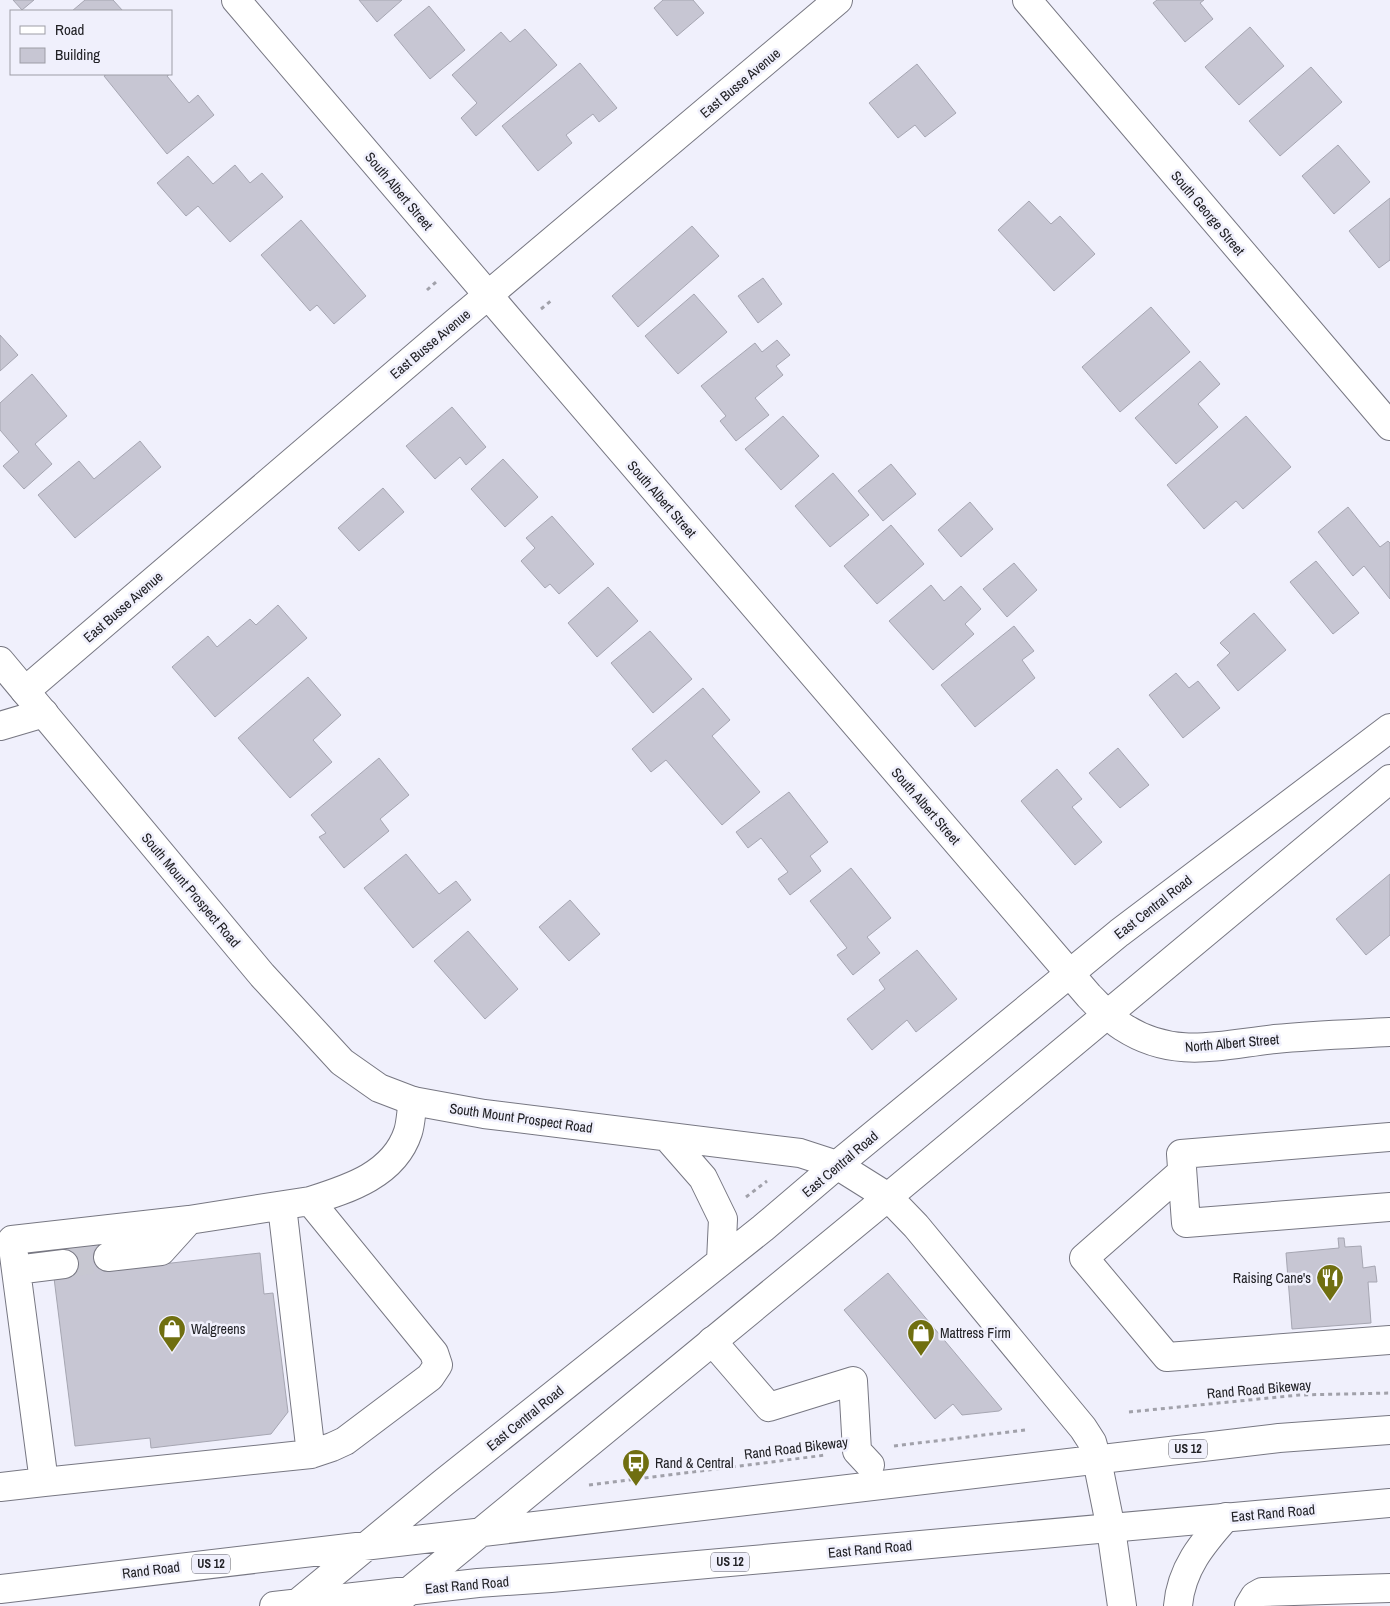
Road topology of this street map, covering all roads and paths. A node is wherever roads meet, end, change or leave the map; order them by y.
1 (236, 0) edge
2 (838, 0) edge
3 (1027, 0) edge
4 (488, 296) junction
5 (552, 300) dead end
6 (536, 314) dead end
7 (1390, 426) edge
8 (0, 661) edge
9 (25, 691) junction
10 (44, 713) junction
11 (0, 726) edge
12 (1390, 728) edge
13 (1390, 779) edge
14 (1070, 973) junction
15 (1098, 1006) junction
16 (1390, 1032) edge
17 (413, 1101) junction
18 (1390, 1137) edge
19 (668, 1138) junction
20 (837, 1165) junction
21 (1182, 1172) junction
22 (767, 1180) dead end
23 (888, 1197) junction
24 (746, 1198) dead end
25 (310, 1201) junction
26 (282, 1206) junction
27 (1390, 1207) edge
28 (189, 1220) junction
29 (108, 1258) tunnel mouth
30 (721, 1261) junction
31 (64, 1264) tunnel mouth
32 (16, 1270) junction
33 (1390, 1340) edge
34 (712, 1341) junction
35 (1390, 1393) edge
36 (1129, 1412) dead end
37 (1024, 1430) dead end
38 (1390, 1430) edge
39 (311, 1454) junction
40 (863, 1458) junction
41 (1097, 1460) junction
42 (44, 1482) junction
43 (589, 1485) dead end
44 (0, 1487) edge
45 (1390, 1503) edge
46 (1226, 1517) junction
47 (1111, 1528) junction
48 (481, 1532) junction
49 (368, 1545) junction
50 (0, 1588) edge
51 (1390, 1588) edge
52 (400, 1598) edge
53 (289, 1605) edge
54 (1122, 1606) edge
55 (1178, 1606) edge
56 (1249, 1606) edge

1 - 4 main road, South Albert Street
2 - 4 main road, East Busse Avenue
3 - 7 main road, South George Street
4 - 9 main road, East Busse Avenue
4 - 14 main road, South Albert Street
5 - 6 path
8 - 9 main road, South Mount Prospect Road
9 - 10 main road, South Mount Prospect Road
10 - 11 main road
10 - 17 main road, South Mount Prospect Road
12 - 14 main road, East Central Road
13 - 15 main road
14 - 15 main road, South Albert Street
14 - 20 main road, East Central Road
15 - 16 main road, North Albert Street
15 - 23 main road
17 - 19 main road, South Mount Prospect Road
17 - 25 main road
18 - 21 main road
19 - 20 main road, South Mount Prospect Road
19 - 30 main road
20 - 23 main road, South Mount Prospect Road
20 - 30 main road, East Central Road
21 - 27 main road
21 - 33 main road
22 - 24 path
23 - 34 main road
23 - 41 main road, South Mount Prospect Road
25 - 26 main road
25 - 39 main road
26 - 28 main road
26 - 39 main road
28 - 29 main road
28 - 32 main road
30 - 49 main road, East Central Road
31 - 32 main road
32 - 42 main road
34 - 40 main road
34 - 48 main road
35 - 36 path, Rand Road Bikeway
37 - 40 path, Rand Road Bikeway
38 - 41 main road, US 12
39 - 42 main road
40 - 43 path, Rand Road Bikeway
41 - 47 main road, South Mount Prospect Road
41 - 48 main road, US 12
42 - 44 main road
45 - 46 main road, East Rand Road / US 12
46 - 47 main road, East Rand Road / US 12
46 - 55 main road
47 - 52 main road, East Rand Road / US 12
47 - 54 main road, South Mount Prospect Road
48 - 49 main road, Rand Road / US 12
48 - 52 main road
49 - 50 main road, Rand Road / US 12
49 - 53 main road, East Central Road
51 - 56 main road
52 - 53 main road, East Rand Road / US 12

